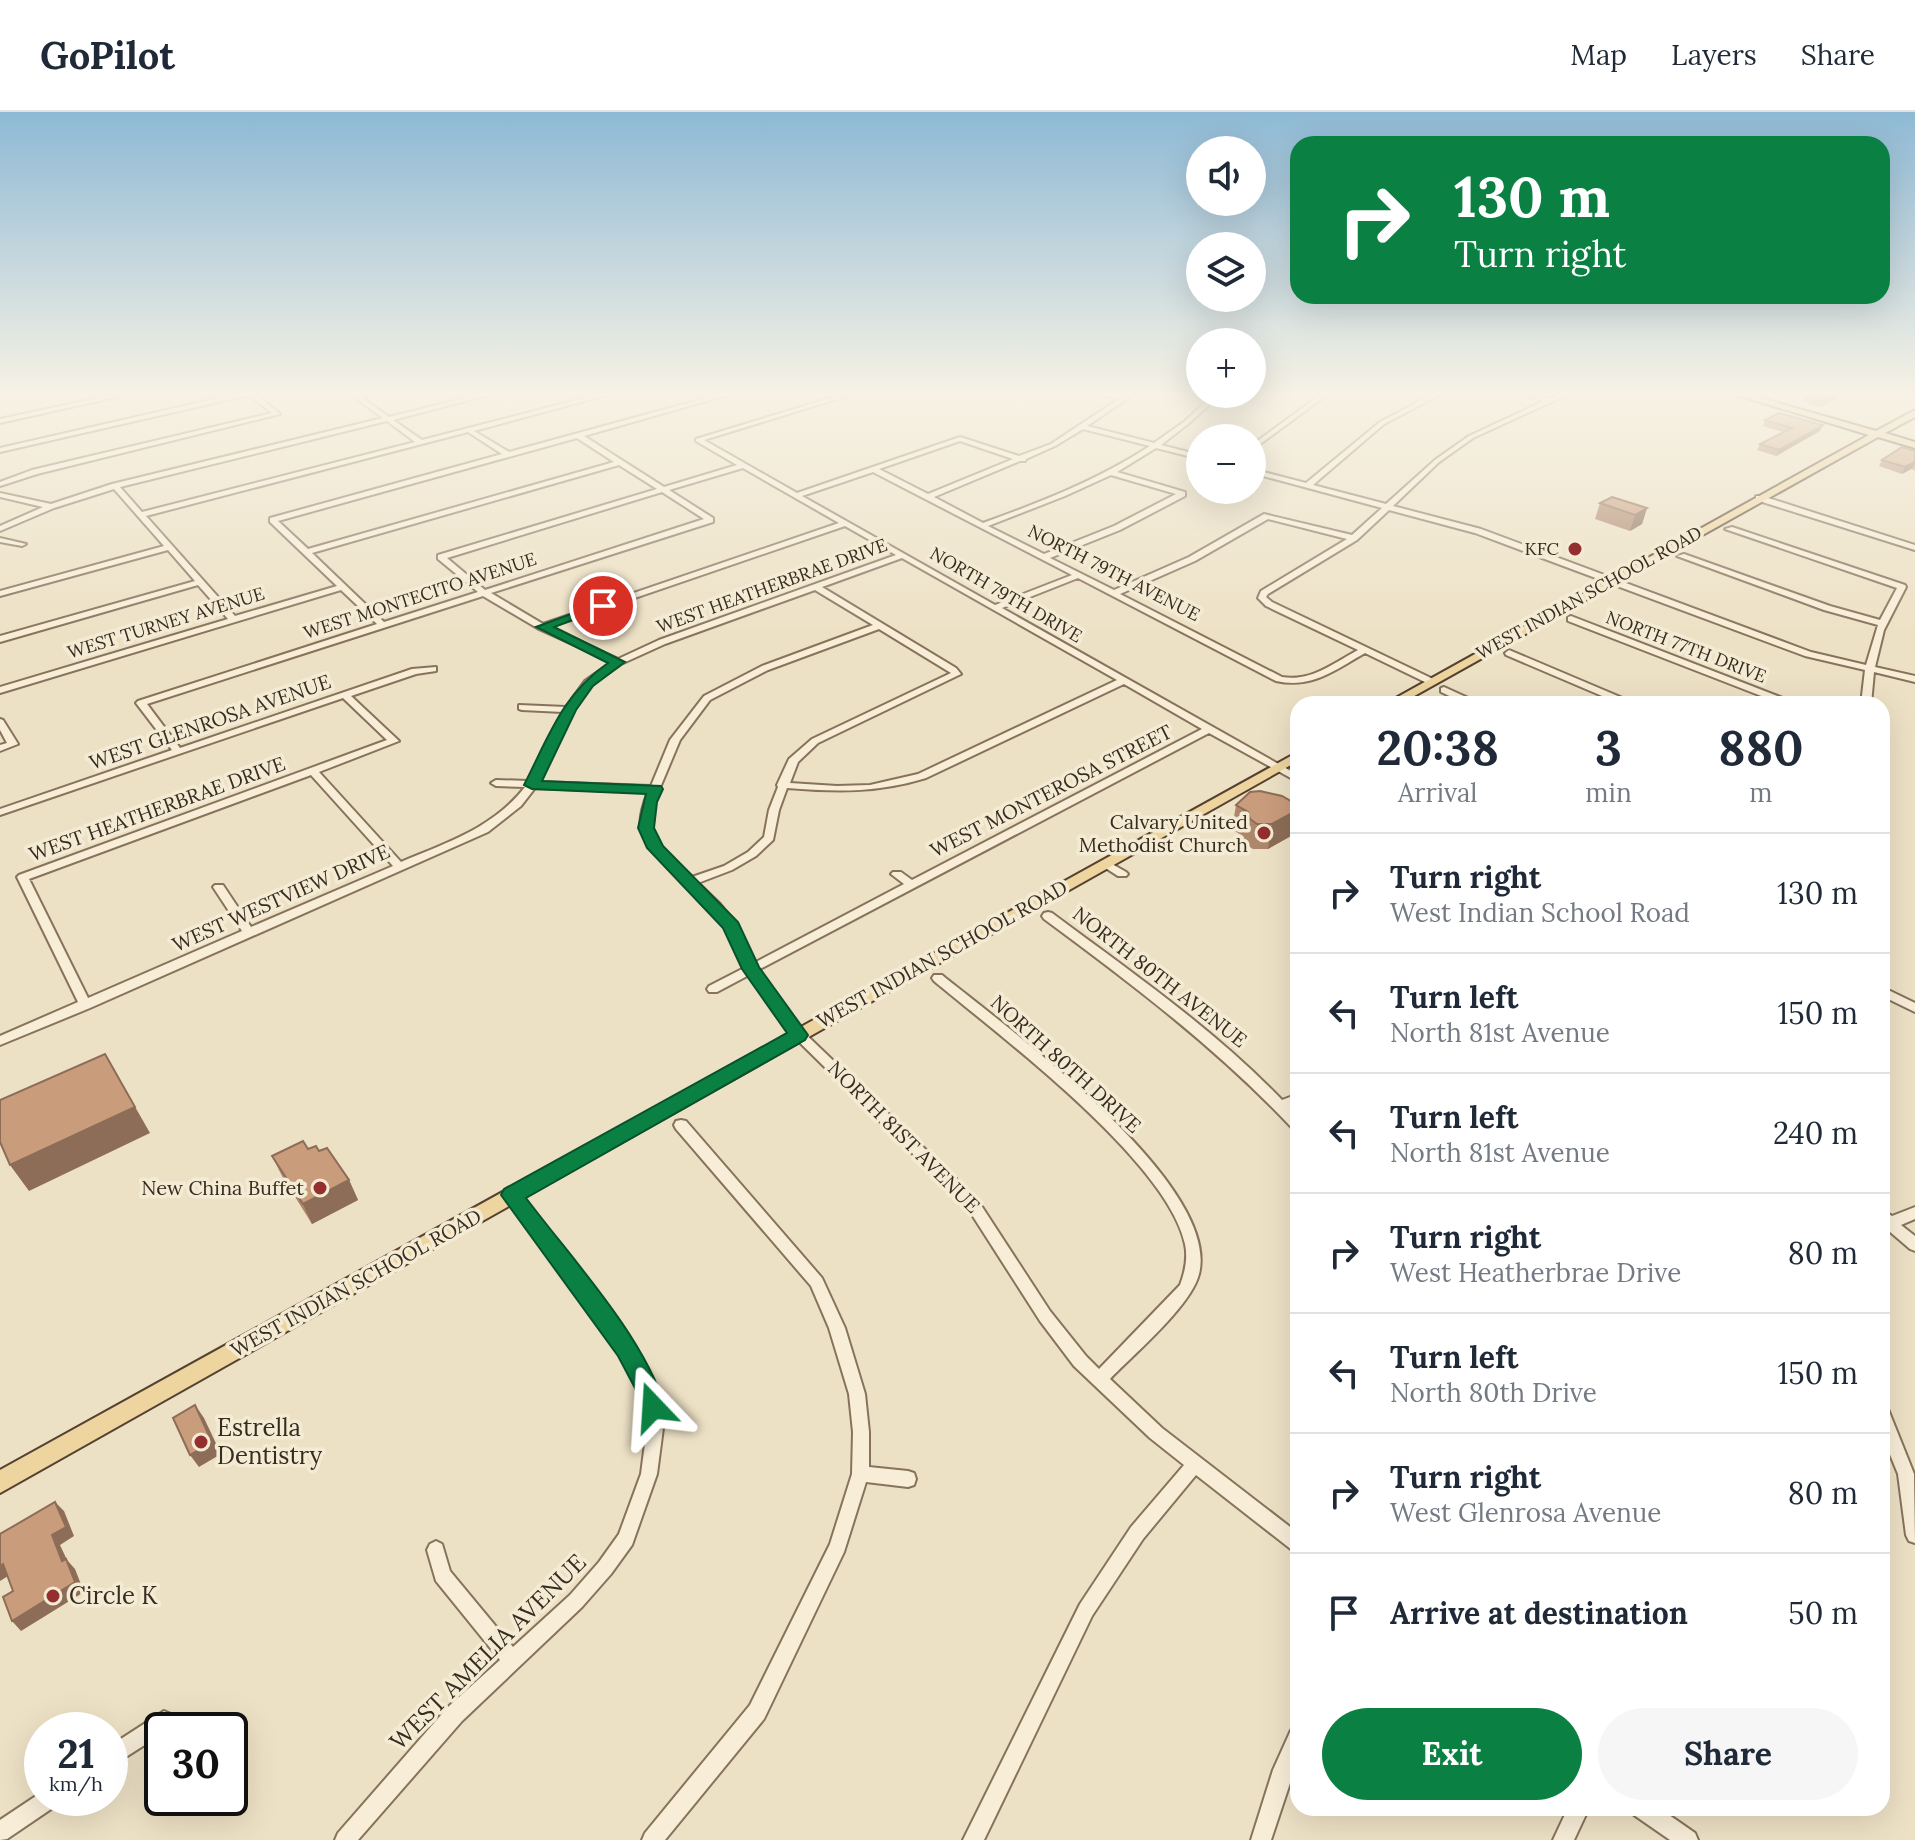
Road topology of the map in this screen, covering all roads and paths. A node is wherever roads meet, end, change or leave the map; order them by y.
1 (33, 473) edge
2 (169, 473) edge
3 (303, 473) edge
4 (444, 473) edge
5 (583, 473) edge
6 (637, 473) edge
7 (719, 473) edge
8 (754, 473) edge
9 (867, 473) edge
10 (880, 473) edge
11 (991, 473) edge
12 (1109, 473) edge
13 (1112, 473) edge
14 (1323, 473) edge
15 (1425, 473) edge
16 (1806, 473) edge
17 (1266, 474) edge
18 (0, 484) edge
19 (1308, 485) junction
20 (115, 486) junction
21 (664, 489) junction
22 (0, 495) edge
23 (795, 496) junction
24 (928, 497) junction
25 (1759, 498) junction
26 (51, 506) junction
27 (1390, 508) junction
28 (141, 515) junction
29 (844, 524) junction
30 (983, 525) junction
31 (0, 529) edge
32 (1729, 529) dead end
33 (1354, 538) junction
34 (0, 540) edge
35 (22, 544) dead end
36 (170, 547) junction
37 (1915, 548) edge
38 (306, 552) junction
39 (901, 556) junction
40 (1681, 556) dead end
41 (1045, 557) junction
42 (1080, 575) junction
43 (1612, 580) junction
44 (200, 582) junction
45 (342, 587) junction
46 (816, 587) junction
47 (483, 592) junction
48 (1115, 593) junction
49 (0, 594) edge
50 (994, 608) junction
51 (1571, 619) dead end
52 (234, 620) junction
53 (1880, 623) junction
54 (382, 625) junction
55 (881, 625) junction
56 (542, 627) junction
57 (0, 639) edge
58 (1364, 650) junction
59 (1509, 653) dead end
60 (788, 659) junction
61 (618, 662) junction
62 (801, 667) dead end
63 (433, 669) dead end
64 (1868, 669) junction
65 (1915, 679) edge
66 (1430, 681) junction
67 (1121, 682) junction
68 (0, 690) edge
69 (1444, 690) dead end
70 (345, 695) junction
71 (1405, 696) edge
72 (1457, 696) edge
73 (1610, 696) edge
74 (1769, 696) edge
75 (1866, 696) edge
76 (522, 707) dead end
77 (569, 710) junction
78 (0, 722) edge
79 (1207, 730) junction
80 (0, 748) edge
81 (178, 752) junction
82 (1290, 761) edge
83 (1277, 768) junction
84 (313, 771) junction
85 (1290, 775) edge
86 (496, 783) dead end
87 (532, 785) junction
88 (782, 785) junction
89 (655, 789) junction
90 (0, 812) edge
91 (1105, 863) junction
92 (399, 866) junction
93 (897, 874) dead end
94 (1122, 874) dead end
95 (689, 882) junction
96 (910, 884) junction
97 (219, 887) dead end
98 (1048, 916) dead end
99 (248, 931) junction
100 (751, 969) junction
101 (938, 978) dead end
102 (713, 989) dead end
103 (1890, 995) edge
104 (86, 1005) junction
105 (1915, 1008) edge
106 (798, 1035) junction
107 (0, 1041) edge
108 (1290, 1102) edge
109 (1281, 1106) junction
110 (1290, 1116) edge
111 (681, 1125) dead end
112 (512, 1195) junction
113 (1915, 1213) edge
114 (1890, 1218) edge
115 (1890, 1223) edge
116 (1915, 1245) edge
117 (1098, 1380) junction
118 (1890, 1434) edge
119 (1195, 1464) junction
120 (860, 1474) junction
121 (908, 1479) dead end
122 (0, 1482) edge
123 (1915, 1535) edge
124 (1290, 1538) edge
125 (436, 1550) dead end
126 (511, 1659) junction
127 (1290, 1755) edge
128 (24, 1816) edge
129 (1575, 1816) edge
130 (1653, 1816) edge
131 (0, 1832) edge
132 (345, 1840) edge
133 (652, 1840) edge
134 (973, 1840) edge
135 (1261, 1840) edge
136 (1563, 1840) edge
137 (1688, 1840) edge

1 - 18 street
2 - 20 street
3 - 28 street
4 - 38 street
5 - 38 street
6 - 21 street
7 - 21 street
8 - 23 street, NORTH 79TH DRIVE
9 - 23 street
10 - 24 street, NORTH 79TH AVENUE
11 - 24 street
12 - 30 street
13 - 41 street
14 - 19 street
15 - 27 street
16 - 25 main road, WEST INDIAN SCHOOL ROAD
17 - 19 street
19 - 27 street
20 - 26 street
20 - 28 street
21 - 47 street
21 - 47 street, WEST MONTECITO AVENUE
22 - 26 street
23 - 29 street, NORTH 79TH DRIVE
24 - 30 street, NORTH 79TH AVENUE
25 - 37 street
25 - 43 main road, WEST INDIAN SCHOOL ROAD
26 - 31 street
27 - 33 street
27 - 43 street
28 - 36 street
29 - 39 street, NORTH 79TH DRIVE
29 - 56 street
30 - 41 street, NORTH 79TH AVENUE
32 - 53 street
33 - 48 street
33 - 58 street
34 - 35 street
36 - 44 street
36 - 49 street
38 - 45 street
39 - 46 street, WEST HEATHERBRAE DRIVE
39 - 50 street, NORTH 79TH DRIVE
40 - 53 street
41 - 42 street, NORTH 79TH AVENUE
42 - 48 street, NORTH 79TH AVENUE
42 - 50 street
43 - 64 street
43 - 66 main road, WEST INDIAN SCHOOL ROAD
44 - 52 street
44 - 57 street
45 - 52 street, WEST TURNEY AVENUE
45 - 54 street
46 - 55 street
46 - 61 street, WEST HEATHERBRAE DRIVE
47 - 54 street, WEST MONTECITO AVENUE
47 - 56 street
48 - 58 street, NORTH 79TH AVENUE
50 - 67 street, NORTH 79TH DRIVE
51 - 74 street, NORTH 77TH DRIVE
52 - 68 street, WEST TURNEY AVENUE
53 - 64 street
54 - 81 street, WEST MONTECITO AVENUE
55 - 60 street
55 - 88 street
56 - 61 street
58 - 66 street
59 - 73 street
60 - 62 street
60 - 89 street
61 - 77 street, WEST HEATHERBRAE DRIVE
63 - 70 street, WEST GLENROSA AVENUE
64 - 65 street
64 - 75 street
66 - 71 main road, WEST INDIAN SCHOOL ROAD
67 - 79 street, NORTH 79TH DRIVE
67 - 88 street
69 - 72 street
70 - 81 street, WEST GLENROSA AVENUE
70 - 84 street, WEST HEATHERBRAE DRIVE
76 - 77 street
77 - 87 street, WEST HEATHERBRAE DRIVE
78 - 80 street
79 - 83 street, NORTH 79TH DRIVE
79 - 96 street, WEST MONTEROSA STREET
81 - 90 street, WEST GLENROSA AVENUE
82 - 83 main road, WEST INDIAN SCHOOL ROAD
83 - 85 street, NORTH 79TH DRIVE
83 - 91 main road, WEST INDIAN SCHOOL ROAD
84 - 92 street
84 - 104 street, WEST HEATHERBRAE DRIVE
86 - 87 street
87 - 89 street
87 - 92 street, WEST WESTVIEW DRIVE
88 - 95 street
89 - 95 street, NORTH 81ST AVENUE
91 - 94 street
91 - 106 main road, WEST INDIAN SCHOOL ROAD
92 - 99 street, WEST WESTVIEW DRIVE
93 - 96 street
95 - 100 street, NORTH 81ST AVENUE
96 - 100 street, WEST MONTEROSA STREET
97 - 99 street
98 - 109 street, NORTH 80TH AVENUE
99 - 104 street, WEST WESTVIEW DRIVE
100 - 102 street, WEST MONTEROSA STREET
100 - 106 street, NORTH 81ST AVENUE
101 - 117 street, NORTH 80TH DRIVE
103 - 105 street
104 - 107 street, WEST WESTVIEW DRIVE
106 - 112 main road, WEST INDIAN SCHOOL ROAD
106 - 117 street, NORTH 81ST AVENUE
108 - 109 street
109 - 110 street, NORTH 80TH AVENUE
111 - 120 street
112 - 122 main road, WEST INDIAN SCHOOL ROAD
112 - 126 street, WEST AMELIA AVENUE
113 - 114 street
115 - 116 street
117 - 119 street, NORTH 81ST AVENUE
118 - 123 street
119 - 124 street, NORTH 81ST AVENUE
119 - 134 street
120 - 121 street
120 - 133 street
125 - 126 street
126 - 132 street, WEST AMELIA AVENUE
127 - 135 street
128 - 131 street
129 - 136 street
130 - 137 street

